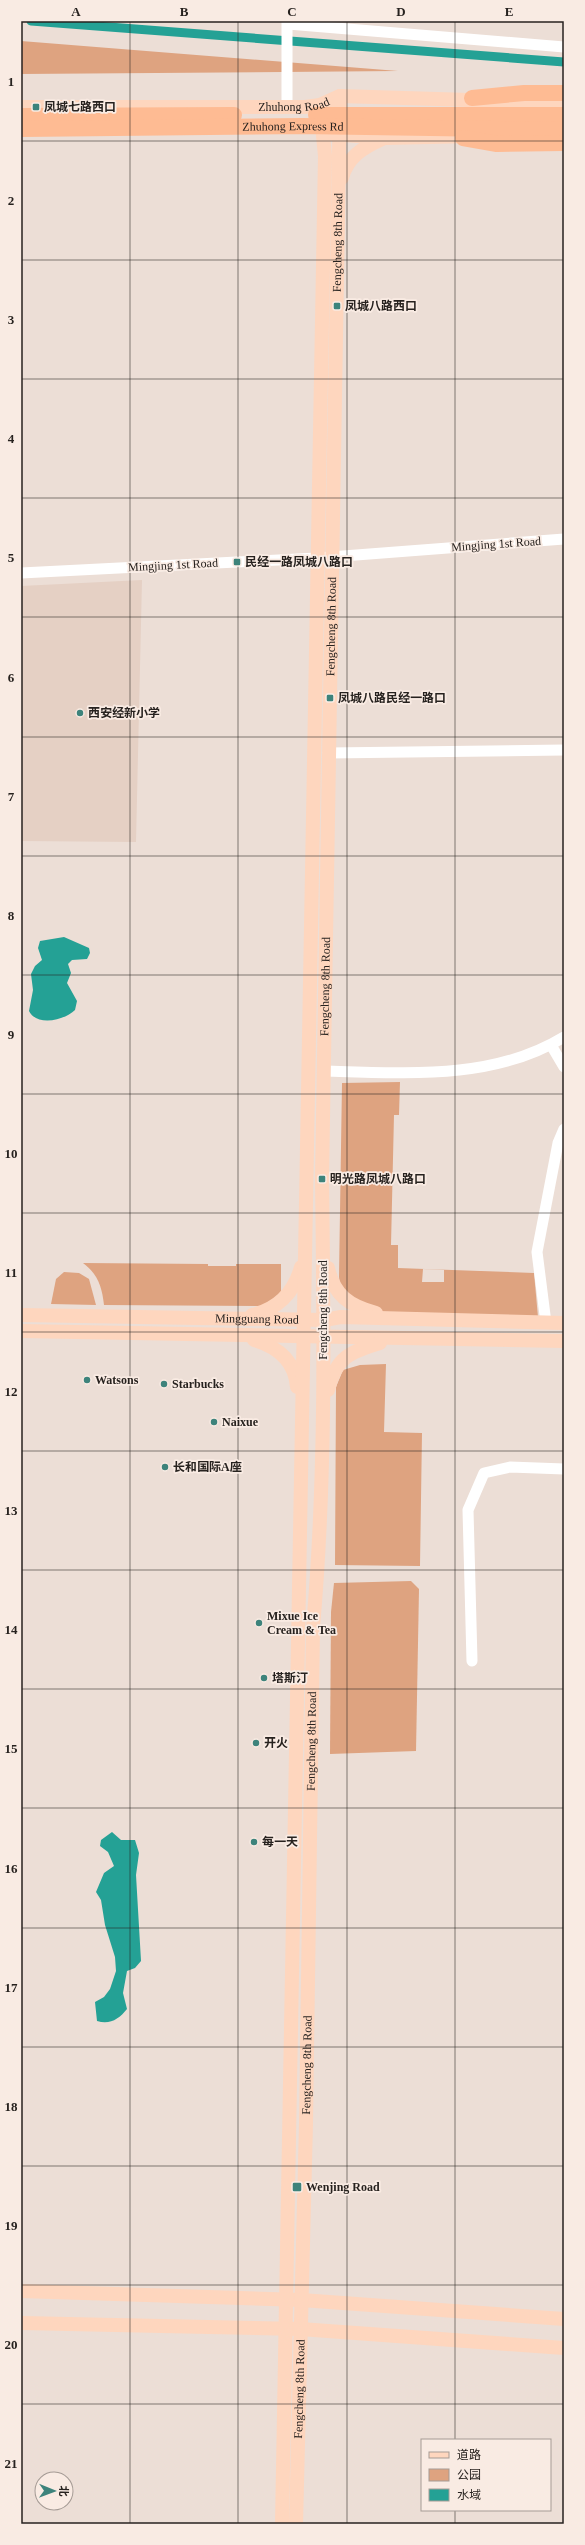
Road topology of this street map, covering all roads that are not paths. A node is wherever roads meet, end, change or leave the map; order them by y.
1 (287, 22) edge
2 (564, 47) edge
3 (564, 92) edge
4 (340, 96) junction
5 (472, 98) junction
6 (564, 103) edge
7 (320, 105) junction
8 (21, 107) edge
9 (287, 107) junction
10 (564, 115) edge
11 (21, 116) edge
12 (21, 129) edge
13 (564, 130) edge
14 (322, 134) junction
15 (340, 134) junction
16 (21, 135) edge
17 (564, 135) edge
18 (384, 138) junction
19 (463, 138) junction
20 (564, 143) edge
21 (339, 190) junction
22 (564, 539) edge
23 (333, 557) junction
24 (317, 558) junction
25 (21, 573) edge
26 (564, 750) edge
27 (328, 753) junction
28 (564, 1037) edge
29 (551, 1045) junction
30 (564, 1068) edge
31 (323, 1071) junction
32 (564, 1129) edge
33 (305, 1247) junction
34 (323, 1248) junction
35 (21, 1315) edge
36 (238, 1319) junction
37 (395, 1319) junction
38 (303, 1320) junction
39 (324, 1320) junction
40 (546, 1323) junction
41 (564, 1324) edge
42 (21, 1331) edge
43 (238, 1336) junction
44 (302, 1338) junction
45 (324, 1338) junction
46 (395, 1339) junction
47 (564, 1341) edge
48 (322, 1415) junction
49 (302, 1417) junction
50 (564, 1469) edge
51 (472, 1661) dead end
52 (21, 2291) edge
53 (284, 2300) junction
54 (301, 2300) junction
55 (564, 2319) edge
56 (21, 2323) edge
57 (284, 2329) junction
58 (300, 2329) junction
59 (564, 2348) edge
60 (282, 2524) edge
61 (296, 2524) edge

1 - 2 street
1 - 9 street
3 - 5 highway
4 - 5 main road, Zhuhong Road
4 - 7 main road, Zhuhong Road
4 - 15 main road, Fengcheng 8th Road
5 - 6 main road, Zhuhong Road
7 - 9 main road, Zhuhong Road
7 - 14 main road, Fengcheng 8th Road
8 - 9 main road, Zhuhong Road
10 - 11 highway, Zhuhong Express Rd
12 - 13 highway, Zhuhong Express Rd
14 - 15 main road, Zhuhong Road
14 - 16 main road, Zhuhong Road
14 - 24 main road, Fengcheng 8th Road
15 - 18 main road, Zhuhong Road
15 - 21 main road, Fengcheng 8th Road
17 - 19 main road, Zhuhong Road
18 - 19 main road, Zhuhong Road
18 - 21 main road
19 - 20 highway
21 - 23 main road, Fengcheng 8th Road
22 - 23 street, Mingjing 1st Road
23 - 24 street, Mingjing 1st Road
23 - 27 main road, Fengcheng 8th Road
24 - 25 street, Mingjing 1st Road
24 - 33 main road, Fengcheng 8th Road
26 - 27 street
27 - 31 main road, Fengcheng 8th Road
28 - 29 street
29 - 30 street
29 - 31 street
31 - 34 main road, Fengcheng 8th Road
32 - 40 street
33 - 36 main road
33 - 38 main road, Fengcheng 8th Road
34 - 37 main road
34 - 39 main road, Fengcheng 8th Road
35 - 36 main road, Mingguang Road
36 - 38 main road, Mingguang Road
37 - 39 main road, Mingguang Road
37 - 40 main road, Mingguang Road
38 - 39 main road, Mingguang Road
38 - 44 main road, Fengcheng 8th Road
39 - 45 main road, Fengcheng 8th Road
40 - 41 main road, Mingguang Road
42 - 43 main road, Mingguang Road
43 - 44 main road, Mingguang Road
43 - 49 main road
44 - 45 main road, Mingguang Road
44 - 49 main road, Fengcheng 8th Road
45 - 46 main road, Mingguang Road
45 - 48 main road, Fengcheng 8th Road
46 - 47 main road, Mingguang Road
46 - 48 main road
48 - 54 main road, Fengcheng 8th Road
49 - 53 main road, Fengcheng 8th Road
50 - 51 street
52 - 53 main road
53 - 54 main road
53 - 57 main road, Fengcheng 8th Road
54 - 55 main road
54 - 58 main road, Fengcheng 8th Road
56 - 57 main road
57 - 58 main road
57 - 60 main road, Fengcheng 8th Road
58 - 59 main road
58 - 61 main road, Fengcheng 8th Road

